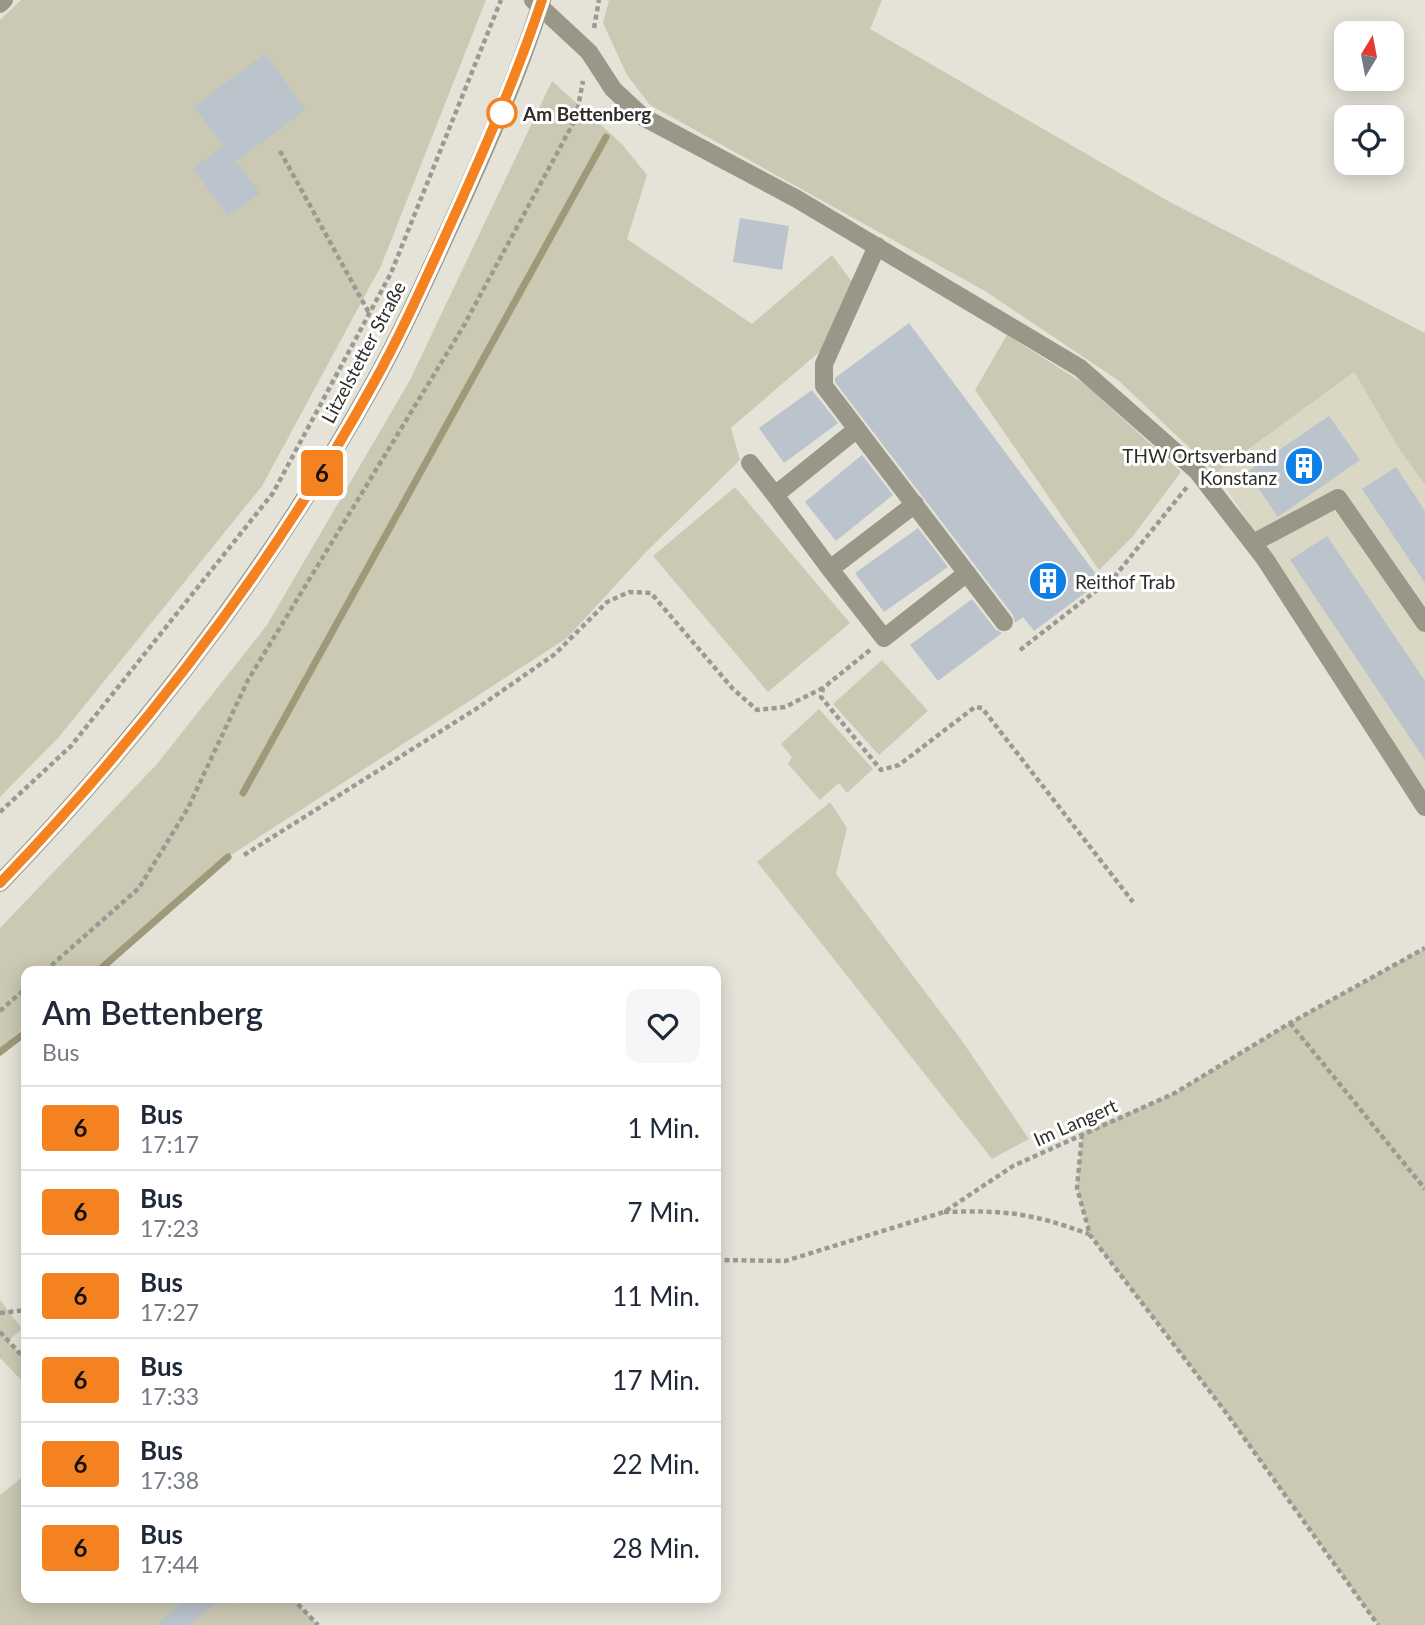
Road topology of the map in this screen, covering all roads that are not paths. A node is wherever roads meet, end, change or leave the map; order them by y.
1 (4, 0) edge
2 (538, 2) edge
3 (0, 4) edge
4 (877, 246) junction
5 (857, 429) junction
6 (750, 463) dead end
7 (775, 495) junction
8 (915, 504) junction
9 (1253, 543) junction
10 (830, 569) junction
11 (967, 573) junction
12 (1004, 622) dead end
13 (1425, 624) edge
14 (1425, 807) edge
15 (0, 883) edge

1 - 3 street
2 - 4 street
2 - 15 street, Litzelstetter Straße
4 - 5 street
4 - 9 street
5 - 7 street
5 - 8 street
6 - 7 street
7 - 10 street
8 - 10 street
8 - 11 street
9 - 13 street
9 - 14 street
10 - 11 street
11 - 12 street

